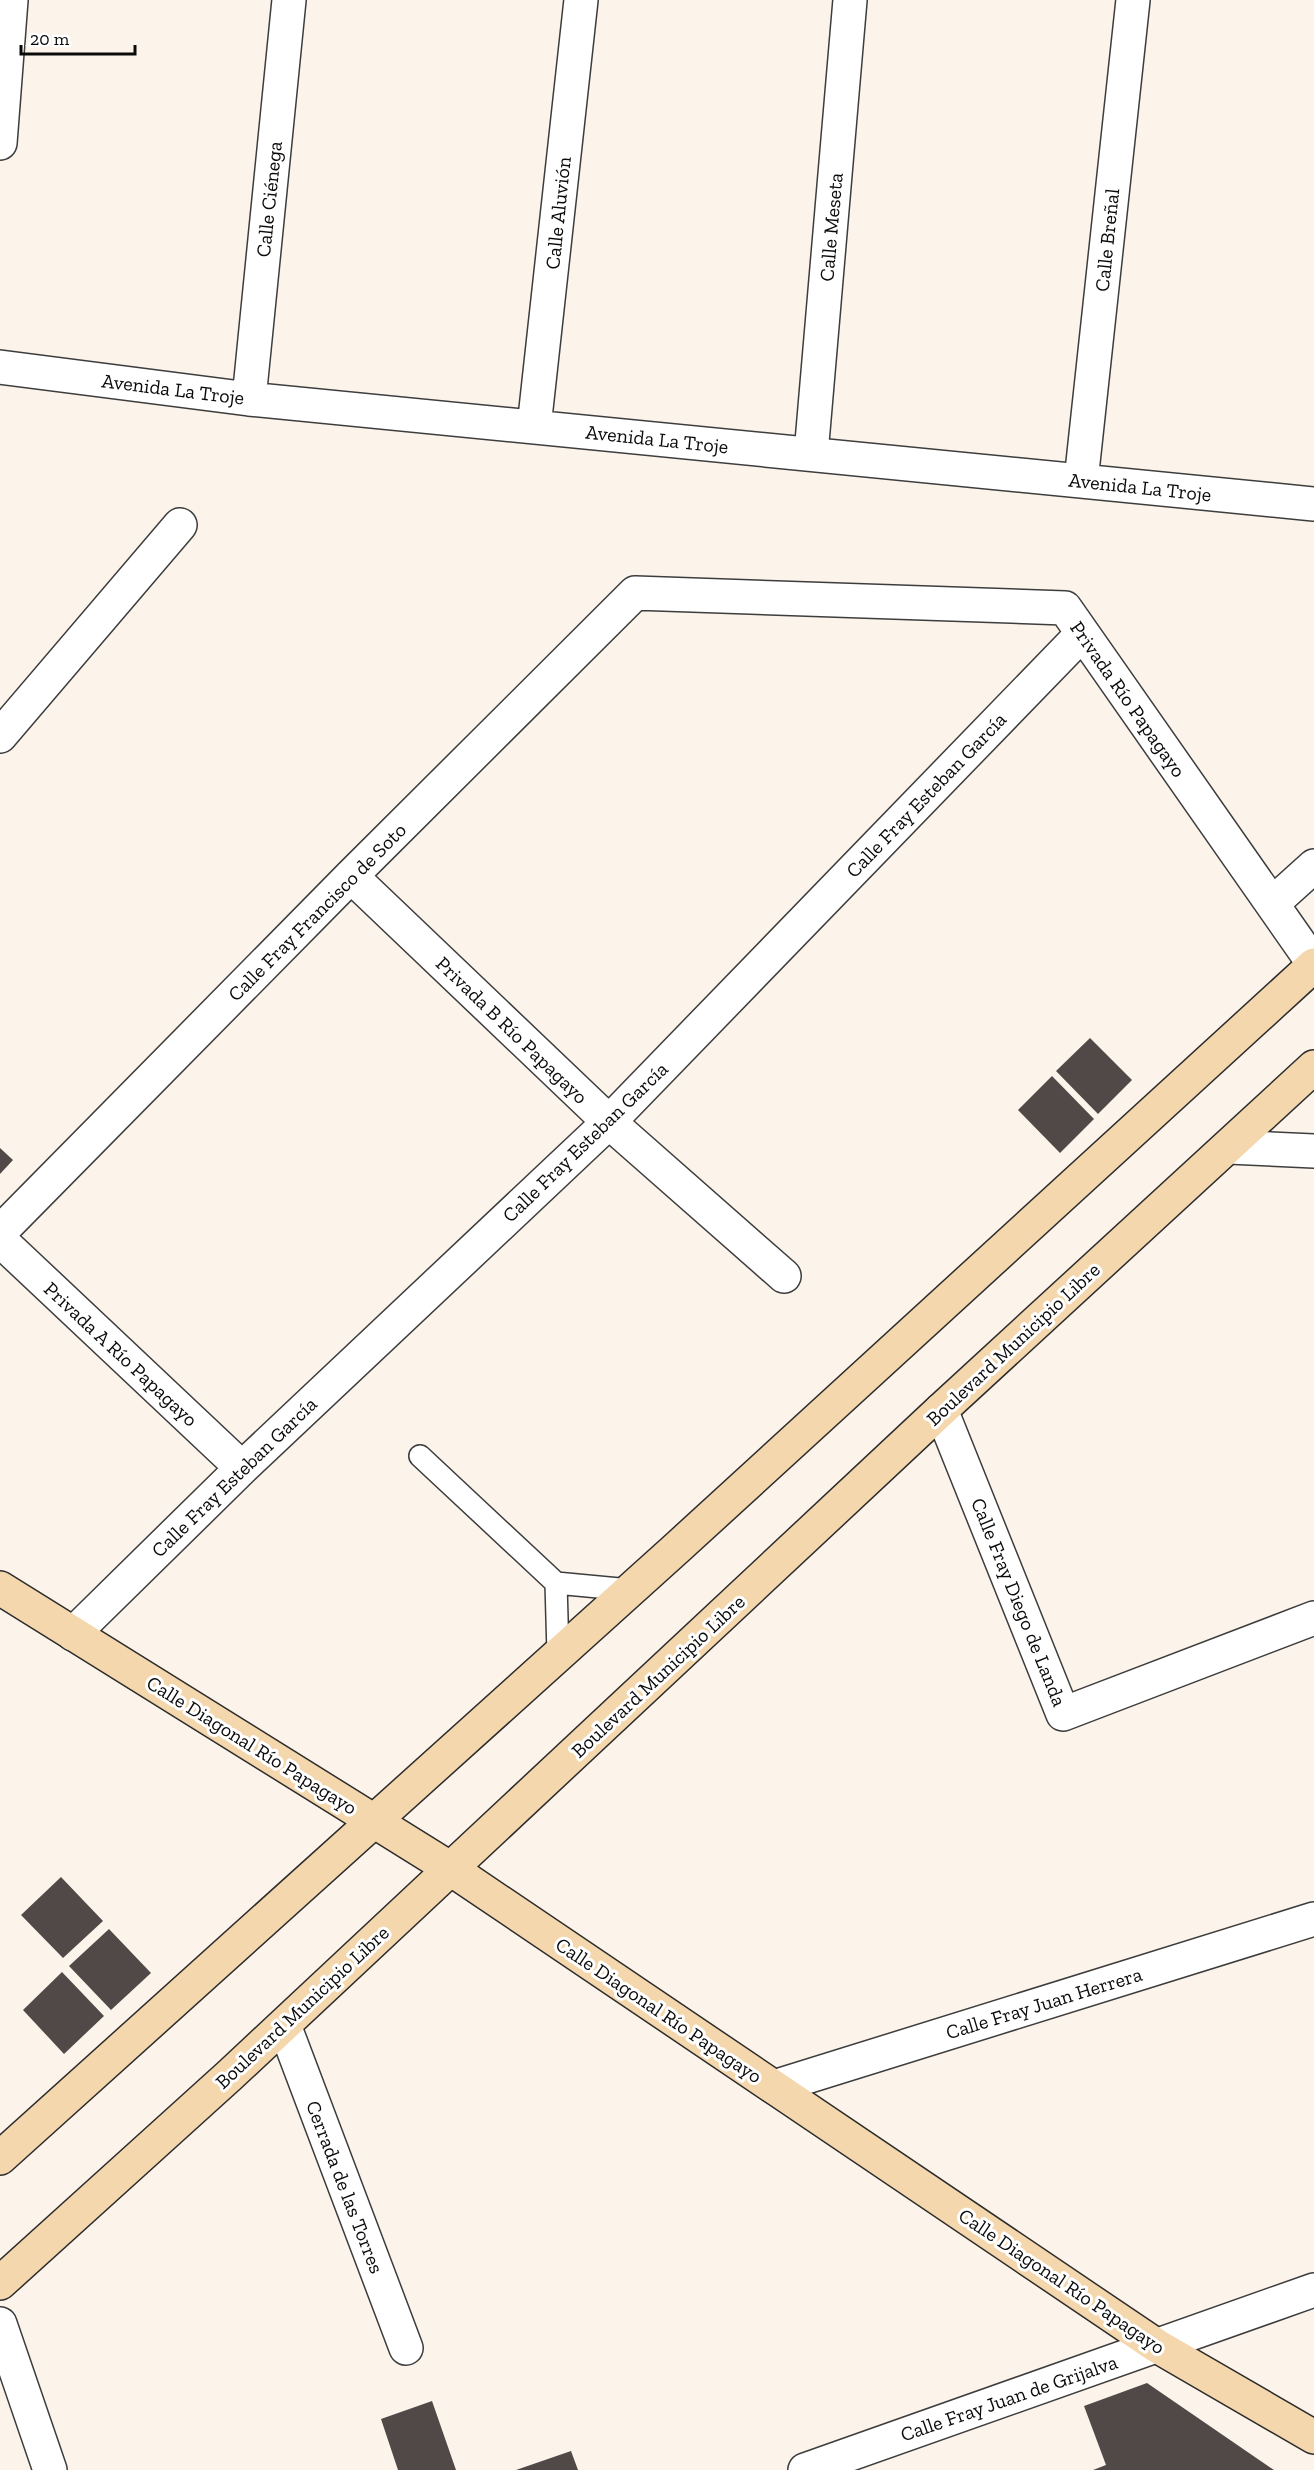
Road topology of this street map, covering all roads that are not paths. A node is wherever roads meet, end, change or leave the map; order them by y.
1 (11, 0) edge
2 (289, 0) edge
3 (581, 0) edge
4 (850, 0) edge
5 (1133, 0) edge
6 (0, 143) edge
7 (0, 367) edge
8 (249, 399) junction
9 (534, 427) junction
10 (811, 454) junction
11 (1081, 481) junction
12 (1314, 504) edge
13 (180, 525) dead end
14 (635, 593) joint
15 (1082, 634) junction
16 (0, 736) edge
17 (1314, 866) edge
18 (351, 876) junction
19 (1273, 903) junction
20 (1314, 964) edge
21 (1314, 1067) edge
22 (609, 1122) junction
23 (1229, 1147) junction
24 (1314, 1151) edge
25 (0, 1232) edge
26 (0, 1240) edge
27 (784, 1276) dead end
28 (941, 1410) junction
29 (420, 1456) dead end
30 (242, 1468) junction
31 (556, 1583) junction
32 (0, 1588) edge
33 (630, 1590) junction
34 (1314, 1618) edge
35 (73, 1634) junction
36 (558, 1654) junction
37 (374, 1821) junction
38 (452, 1869) junction
39 (1314, 1919) edge
40 (284, 2025) junction
41 (774, 2087) junction
42 (0, 2158) edge
43 (0, 2283) edge
44 (1314, 2290) edge
45 (0, 2324) edge
46 (1157, 2346) junction
47 (406, 2349) dead end
48 (1314, 2437) edge
49 (50, 2470) edge
50 (805, 2470) edge

1 - 6 street
2 - 8 street, Calle Ciénega
3 - 9 street, Calle Aluvión
4 - 10 street, Calle Meseta
5 - 11 street, Calle Breñal
7 - 8 street, Avenida La Troje
8 - 9 street, Avenida La Troje
9 - 10 street, Avenida La Troje
10 - 11 street, Avenida La Troje
11 - 12 street, Avenida La Troje
13 - 16 street
14 - 15 street, Privada Río Papagayo
14 - 18 street, Calle Fray Francisco de Soto
15 - 19 street, Privada Río Papagayo
15 - 22 street, Calle Fray Esteban García
17 - 19 street
18 - 22 street, Privada B Río Papagayo
18 - 25 street, Calle Fray Francisco de Soto
19 - 20 street, Privada Río Papagayo
20 - 33 main road
21 - 23 main road, Boulevard Municipio Libre
22 - 27 street, Privada B Río Papagayo
22 - 30 street, Calle Fray Esteban García
23 - 24 street
23 - 28 main road, Boulevard Municipio Libre
26 - 30 street, Privada A Río Papagayo
28 - 34 street, Calle Fray Diego de Landa
28 - 38 main road, Boulevard Municipio Libre
29 - 31 lane
30 - 35 street, Calle Fray Esteban García
31 - 33 lane
31 - 36 lane
32 - 35 main road, Calle Diagonal Río Papagayo
33 - 36 main road
35 - 37 main road, Calle Diagonal Río Papagayo
36 - 37 main road
37 - 38 main road, Calle Diagonal Río Papagayo
37 - 42 main road
38 - 40 main road, Boulevard Municipio Libre
38 - 41 main road, Calle Diagonal Río Papagayo
39 - 41 street, Calle Fray Juan Herrera
40 - 43 main road, Boulevard Municipio Libre
40 - 47 street, Cerrada de las Torres
41 - 46 main road, Calle Diagonal Río Papagayo
44 - 46 street, Calle Fray Juan de Grijalva
45 - 49 street
46 - 48 main road, Calle Diagonal Río Papagayo
46 - 50 street, Calle Fray Juan de Grijalva

